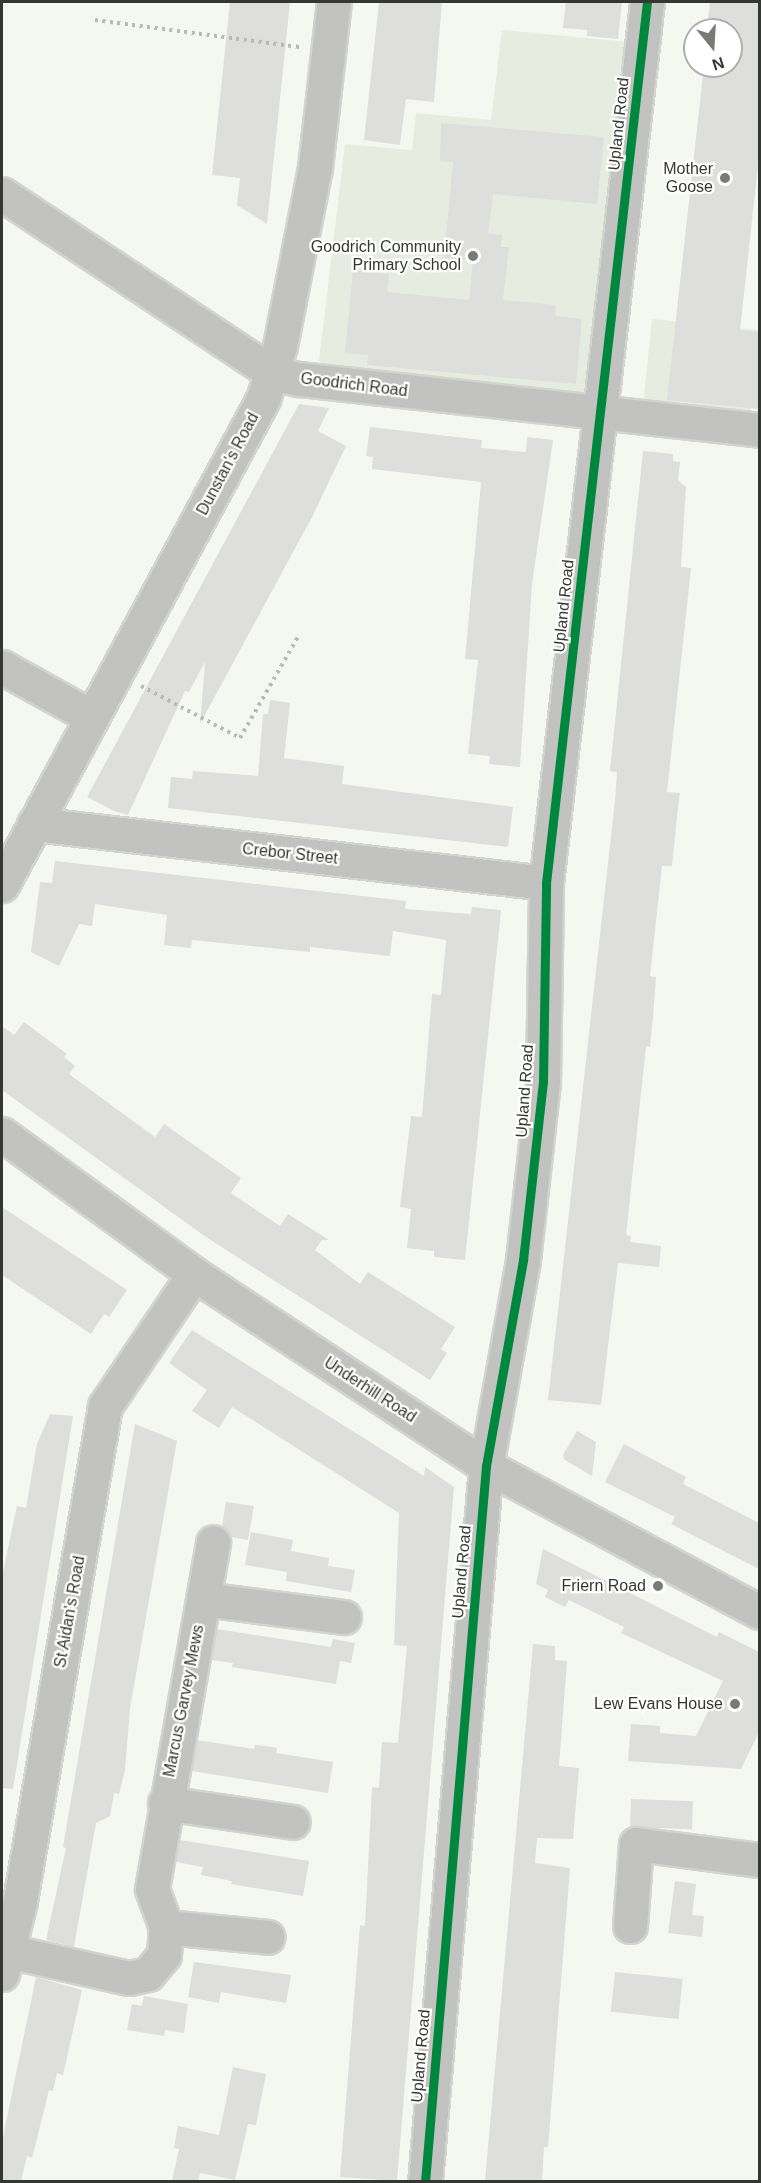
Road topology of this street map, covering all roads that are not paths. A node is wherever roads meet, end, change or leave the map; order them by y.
1 (334, 2) edge
2 (647, 2) edge
3 (2, 194) edge
4 (272, 373) junction
5 (602, 412) junction
6 (759, 430) edge
7 (2, 666) edge
8 (92, 717) junction
9 (34, 824) junction
10 (546, 883) junction
11 (2, 885) edge
12 (2, 1134) edge
13 (194, 1274) junction
14 (486, 1466) junction
15 (213, 1542) dead end
16 (203, 1599) junction
17 (759, 1612) edge
18 (345, 1617) dead end
19 (165, 1803) junction
20 (293, 1822) dead end
21 (759, 1860) edge
22 (630, 1926) dead end
23 (166, 1927) junction
24 (268, 1937) dead end
25 (5, 1963) edge
26 (425, 2181) edge

1 - 4 street, Dunstan's Road
2 - 5 street, Upland Road
3 - 4 street, Goodrich Road
4 - 5 street, Goodrich Road
4 - 8 street, Dunstan's Road
5 - 6 street, Goodrich Road
5 - 10 street, Upland Road
7 - 8 street
8 - 9 street, Dunstan's Road
9 - 10 street, Crebor Street
9 - 11 street, Dunstan's Road
10 - 14 street, Upland Road
12 - 13 street, Underhill Road
13 - 14 street, Underhill Road
13 - 25 street, St Aidan's Road
14 - 17 street, Underhill Road
14 - 26 street, Upland Road
15 - 16 street, Marcus Garvey Mews
16 - 18 street
16 - 19 street, Marcus Garvey Mews
19 - 20 street
19 - 23 street, Marcus Garvey Mews
21 - 22 street
23 - 24 street
23 - 25 street, Marcus Garvey Mews

